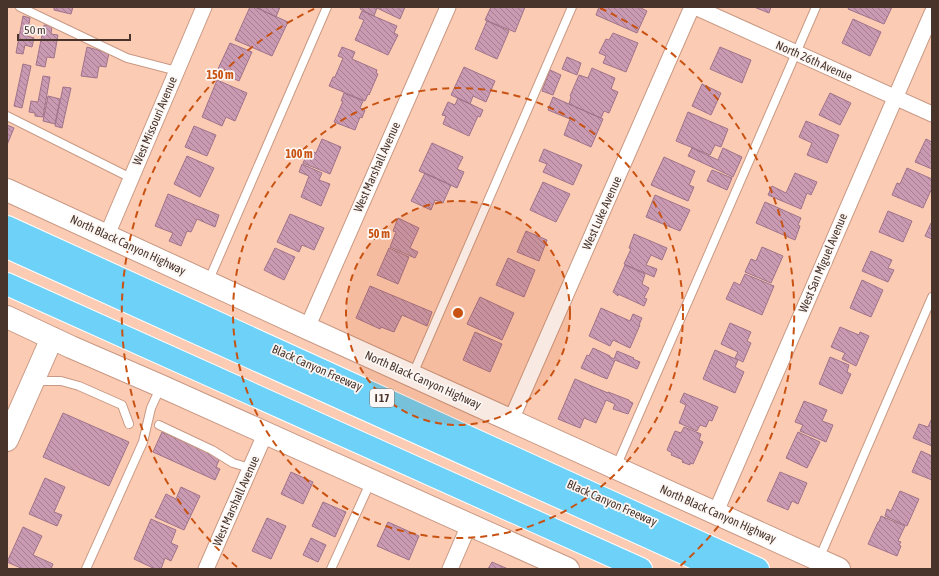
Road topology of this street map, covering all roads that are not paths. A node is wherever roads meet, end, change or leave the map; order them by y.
1 (20, 7) edge
2 (204, 7) edge
3 (327, 7) edge
4 (448, 7) edge
5 (572, 7) edge
6 (692, 7) edge
7 (695, 7) edge
8 (816, 7) edge
9 (932, 13) edge
10 (796, 52) junction
11 (177, 71) junction
12 (895, 97) junction
13 (932, 114) edge
14 (7, 116) edge
15 (131, 178) junction
16 (7, 190) edge
17 (7, 227) edge
18 (107, 235) junction
19 (7, 247) edge
20 (7, 261) edge
21 (208, 282) junction
22 (7, 284) edge
23 (932, 297) edge
24 (7, 318) edge
25 (307, 328) junction
26 (52, 338) junction
27 (413, 375) junction
28 (33, 380) junction
29 (161, 386) junction
30 (511, 420) junction
31 (129, 424) dead end
32 (159, 425) dead end
33 (266, 432) junction
34 (7, 440) edge
35 (615, 467) junction
36 (250, 468) junction
37 (372, 480) junction
38 (715, 514) junction
39 (469, 524) junction
40 (819, 560) junction
41 (86, 569) edge
42 (206, 569) edge
43 (331, 569) edge
44 (450, 569) edge
45 (568, 569) edge
46 (641, 569) edge
47 (686, 569) edge
48 (719, 569) edge
49 (758, 569) edge
50 (839, 569) edge

1 - 11 lane
2 - 11 street, West Missouri Avenue
3 - 21 lane
4 - 25 street, West Marshall Avenue
5 - 27 lane
6 - 30 street, West Luke Avenue
7 - 10 street, North 26th Avenue
8 - 10 lane
9 - 12 street, West San Miguel Avenue
10 - 12 street, North 26th Avenue
10 - 35 lane
11 - 15 street, West Missouri Avenue
12 - 13 street, North 26th Avenue
12 - 38 street, West San Miguel Avenue
14 - 15 lane
15 - 18 street, West Missouri Avenue
16 - 18 main road, North Black Canyon Highway
17 - 49 highway, Black Canyon Freeway / I 17
18 - 21 main road, North Black Canyon Highway
19 - 48 highway
20 - 47 highway
21 - 25 main road, North Black Canyon Highway
22 - 46 highway
23 - 40 lane
24 - 26 main road
25 - 27 main road, North Black Canyon Highway
26 - 28 main road
26 - 29 main road
27 - 30 main road, North Black Canyon Highway
28 - 31 lane
28 - 34 main road
29 - 33 main road
29 - 41 lane
30 - 35 main road, North Black Canyon Highway
32 - 36 lane
33 - 36 street, West Marshall Avenue
33 - 37 main road
35 - 38 main road, North Black Canyon Highway
36 - 42 street, West Marshall Avenue
37 - 39 main road
37 - 43 lane
38 - 40 main road, North Black Canyon Highway
39 - 44 street
39 - 45 main road
40 - 50 main road, North Black Canyon Highway

